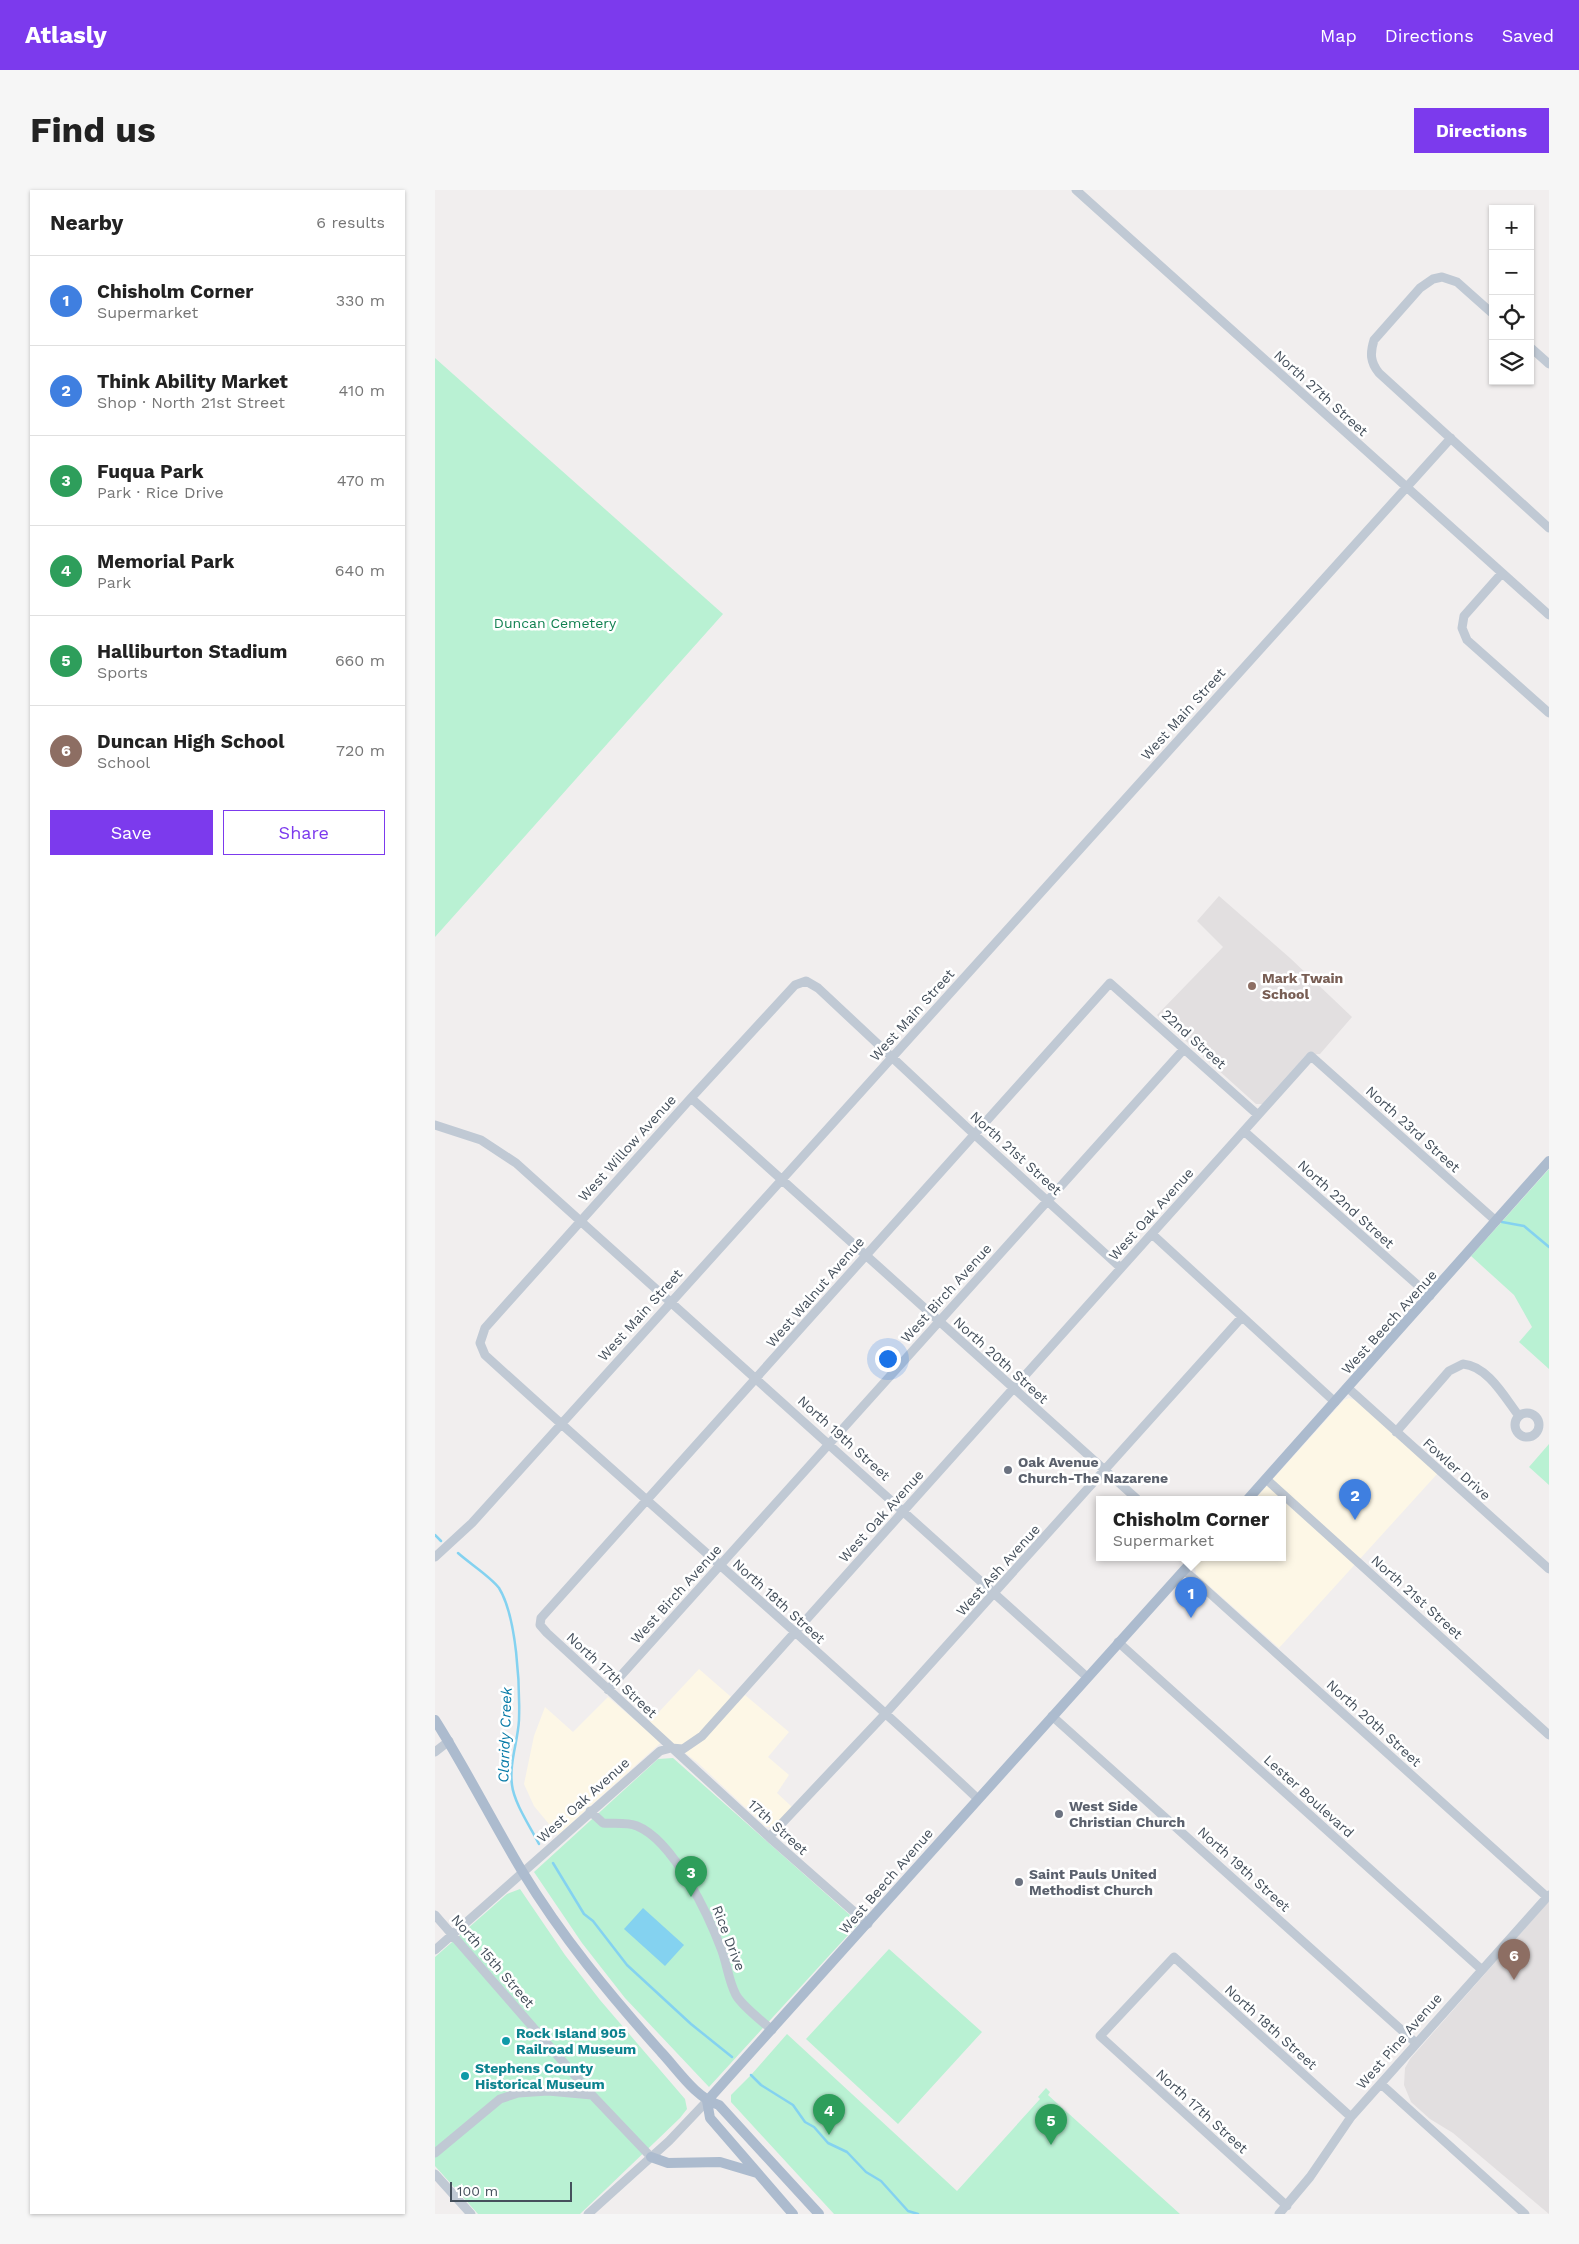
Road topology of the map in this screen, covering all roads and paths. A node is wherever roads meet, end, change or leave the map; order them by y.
1 (1076, 190) edge
2 (1489, 310) edge
3 (1534, 351) edge
4 (1549, 364) edge
5 (1451, 438) junction
6 (1406, 487) junction
7 (1549, 528) edge
8 (1502, 573) junction
9 (1549, 615) edge
10 (1549, 713) edge
11 (806, 981) joint
12 (1110, 983) joint
13 (1184, 1049) junction
14 (1311, 1056) joint
15 (891, 1058) junction
16 (691, 1098) junction
17 (1258, 1116) junction
18 (435, 1125) edge
19 (1245, 1132) junction
20 (975, 1135) junction
21 (1549, 1161) edge
22 (781, 1180) junction
23 (1048, 1200) junction
24 (580, 1221) junction
25 (1496, 1221) junction
26 (1152, 1234) junction
27 (865, 1256) junction
28 (1121, 1268) junction
29 (1430, 1296) junction
30 (670, 1302) junction
31 (1242, 1317) junction
32 (938, 1322) junction
33 (479, 1343) joint
34 (757, 1378) junction
35 (1348, 1388) junction
36 (1013, 1389) junction
37 (1335, 1402) junction
38 (1519, 1416) dead end
39 (561, 1424) junction
40 (1396, 1432) junction
41 (828, 1443) junction
42 (1106, 1471) junction
43 (1266, 1479) junction
44 (1134, 1496) edge
45 (1251, 1496) edge
46 (1285, 1496) edge
47 (1286, 1497) edge
48 (647, 1500) junction
49 (905, 1511) junction
50 (435, 1557) edge
51 (1192, 1561) edge
52 (720, 1566) junction
53 (1549, 1569) edge
54 (1183, 1570) junction
55 (996, 1593) junction
56 (541, 1618) joint
57 (794, 1633) junction
58 (1118, 1642) junction
59 (1087, 1677) junction
60 (608, 1690) junction
61 (886, 1713) junction
62 (1052, 1716) junction
63 (435, 1720) edge
64 (1549, 1735) edge
65 (449, 1741) junction
66 (671, 1748) junction
67 (435, 1752) edge
68 (978, 1799) junction
69 (590, 1811) junction
70 (769, 1837) junction
71 (522, 1872) junction
72 (1548, 1896) edge
73 (435, 1915) edge
74 (867, 1924) junction
75 (452, 1935) junction
76 (435, 1950) edge
77 (1174, 1957) joint
78 (1481, 1969) junction
79 (772, 2030) junction
80 (1416, 2043) junction
81 (1381, 2084) junction
82 (592, 2095) junction
83 (707, 2101) junction
84 (1351, 2117) junction
85 (435, 2152) edge
86 (651, 2157) junction
87 (757, 2173) junction
88 (435, 2174) edge
89 (1287, 2206) junction
90 (816, 2213) edge
91 (471, 2214) edge
92 (588, 2214) edge
93 (793, 2214) edge
94 (1279, 2214) edge
95 (1525, 2214) edge

1 - 6 street, North 27th Street
2 - 5 street
3 - 4 street
5 - 6 street, West Main Street
5 - 7 street
6 - 8 street, North 27th Street
6 - 15 street, West Main Street
8 - 9 street, North 27th Street
8 - 10 street
11 - 15 street, North 21st Street
11 - 16 street, West Willow Avenue
12 - 13 street, 22nd Street
12 - 20 street, West Walnut Avenue
13 - 17 street, 22nd Street
13 - 23 street, West Birch Avenue
14 - 17 street, West Oak Avenue
14 - 25 street, North 23rd Street
15 - 20 street, North 21st Street
15 - 22 street, West Main Street
16 - 22 street, North 20th Street
16 - 24 street, West Willow Avenue
17 - 19 street, West Oak Avenue
18 - 24 street, North 19th Street
19 - 26 street, West Oak Avenue
19 - 29 street, North 22nd Street
20 - 23 street, North 21st Street
20 - 27 street, West Walnut Avenue
21 - 25 main road, West Beech Avenue
22 - 27 street, North 20th Street
22 - 30 street, West Main Street
23 - 28 street, North 21st Street
23 - 32 street, West Birch Avenue
24 - 30 street, North 19th Street
24 - 33 street, West Willow Avenue
25 - 29 main road, West Beech Avenue
26 - 28 street, West Oak Avenue
26 - 31 street
27 - 32 street, North 20th Street
27 - 34 street, West Walnut Avenue
28 - 36 street, West Oak Avenue
29 - 35 main road, West Beech Avenue
30 - 34 street, North 19th Street
30 - 39 street, West Main Street
31 - 37 street
31 - 42 street, West Ash Avenue
32 - 36 street, North 20th Street
32 - 41 street, West Birch Avenue
33 - 39 street, North 18th Street
34 - 41 street, North 19th Street
34 - 48 street, West Walnut Avenue
35 - 37 main road, West Beech Avenue
35 - 40 street, Fowler Drive
36 - 42 street, North 20th Street
36 - 49 street, West Oak Avenue
37 - 43 main road, West Beech Avenue
38 - 40 street
39 - 48 street, North 18th Street
39 - 50 street, West Main Street
40 - 53 street, Fowler Drive
41 - 49 street, North 19th Street
41 - 52 street, West Birch Avenue
42 - 44 street, North 20th Street
42 - 55 street, West Ash Avenue
43 - 45 main road, West Beech Avenue
43 - 46 street, North 21st Street
47 - 64 street, North 21st Street
48 - 52 street, North 18th Street
48 - 56 street, West Walnut Avenue
49 - 55 street, North 19th Street
49 - 57 street, West Oak Avenue
51 - 54 main road, West Beech Avenue
52 - 57 street, North 18th Street
52 - 60 street, West Birch Avenue
54 - 58 main road, West Beech Avenue
54 - 72 street, North 20th Street
55 - 59 street, North 19th Street
55 - 61 street, West Ash Avenue
56 - 60 street, North 17th Street
57 - 61 street, North 18th Street
57 - 66 street, West Oak Avenue
58 - 59 main road, West Beech Avenue
58 - 78 street, Lester Boulevard
59 - 62 main road, West Beech Avenue
60 - 66 street, North 17th Street
61 - 68 street, North 18th Street
61 - 70 street, West Ash Avenue
62 - 68 main road, West Beech Avenue
62 - 80 street, North 19th Street
63 - 65 main road
65 - 67 street
65 - 71 main road
66 - 69 street, West Oak Avenue
66 - 70 street, 17th Street
68 - 74 main road, West Beech Avenue
69 - 71 street, West Oak Avenue
69 - 79 street, Rice Drive
70 - 74 street, 17th Street
71 - 75 street, West Oak Avenue
71 - 83 main road
72 - 78 street, West Pine Avenue
73 - 75 street, North 15th Street
74 - 79 main road, West Beech Avenue
75 - 76 street, West Oak Avenue
75 - 82 street, North 15th Street
77 - 84 street, North 18th Street
77 - 89 street, North 17th Street
78 - 80 street, West Pine Avenue
79 - 83 main road, West Beech Avenue
80 - 81 street, West Pine Avenue
81 - 84 street, West Pine Avenue
81 - 95 street
82 - 85 street
82 - 86 street, North 15th Street
83 - 86 street, West Beech Avenue
83 - 87 main road
83 - 90 main road
84 - 89 street, West Pine Avenue
86 - 87 main road
86 - 92 street, West Beech Avenue
87 - 93 main road
88 - 91 street
89 - 94 street, West Pine Avenue

